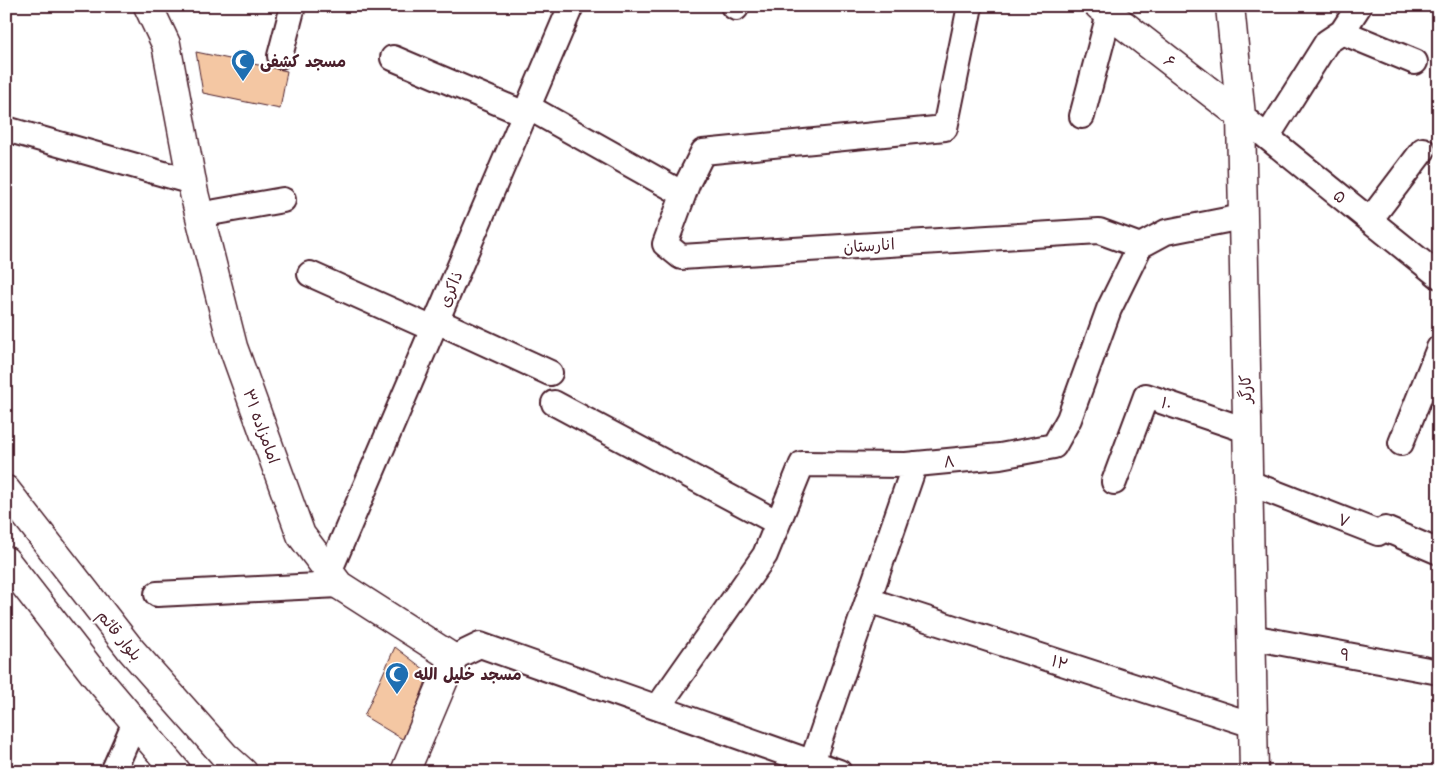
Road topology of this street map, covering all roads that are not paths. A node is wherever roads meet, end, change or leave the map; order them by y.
1 (148, 6) edge
2 (294, 6) edge
3 (571, 6) edge
4 (970, 6) edge
5 (1230, 6) edge
6 (1358, 6) edge
7 (1104, 10) edge
8 (1342, 32) junction
9 (280, 56) dead end
10 (393, 58) dead end
11 (1415, 62) dead end
12 (527, 111) junction
13 (1082, 116) dead end
14 (1240, 116) junction
15 (6, 129) edge
16 (1267, 137) junction
17 (1423, 150) dead end
18 (192, 182) junction
19 (686, 188) junction
20 (283, 200) dead end
21 (199, 215) junction
22 (1242, 217) junction
23 (1370, 220) junction
24 (1140, 246) junction
25 (310, 274) dead end
26 (1439, 276) edge
27 (435, 325) junction
28 (1439, 348) edge
29 (550, 373) dead end
30 (554, 403) dead end
31 (1246, 430) junction
32 (1401, 443) dead end
33 (915, 464) junction
34 (1114, 482) dead end
35 (1247, 482) junction
36 (6, 490) edge
37 (778, 522) junction
38 (1439, 552) edge
39 (6, 561) edge
40 (334, 579) junction
41 (157, 594) dead end
42 (868, 600) junction
43 (1251, 637) junction
44 (453, 658) junction
45 (1439, 672) edge
46 (658, 708) junction
47 (135, 722) junction
48 (1252, 725) junction
49 (812, 762) junction
50 (113, 772) edge
51 (177, 772) edge
52 (243, 772) edge
53 (406, 772) edge
54 (839, 772) edge
55 (1254, 772) edge

1 - 18 main road, امامزاده ۳۱
2 - 9 street
3 - 12 street, ذاکری
4 - 19 street
5 - 14 main road, کارگر
6 - 8 street
7 - 13 street
7 - 14 main road, ۶
8 - 11 street
8 - 16 street
10 - 12 street
12 - 19 street
12 - 27 street, ذاکری
14 - 16 street, ۵
14 - 22 main road, کارگر
15 - 18 street
16 - 23 street, ۵
17 - 23 street
18 - 21 main road, امامزاده ۳۱
19 - 24 street, انارستان
20 - 21 street
21 - 40 main road, امامزاده ۳۱
22 - 24 street
22 - 31 main road, کارگر
23 - 26 street, ۵
24 - 33 street, ۸
25 - 27 street
27 - 29 street
27 - 40 street, ذاکری
28 - 32 street
30 - 37 street
31 - 34 street, ۱۰
31 - 35 main road, کارگر
33 - 37 street, ۸
33 - 42 street
35 - 38 street, ۷
35 - 43 main road, کارگر
36 - 52 main road, بلوار قائم
37 - 46 street, ۸
39 - 47 main road
40 - 41 street
40 - 44 main road, امامزاده ۳۱
42 - 48 street, ۱۲
42 - 49 street
43 - 45 street, ۹
43 - 48 main road, کارگر
44 - 46 street
44 - 53 main road
46 - 49 street
47 - 50 street
47 - 51 main road
48 - 55 main road, کارگر
49 - 54 street

